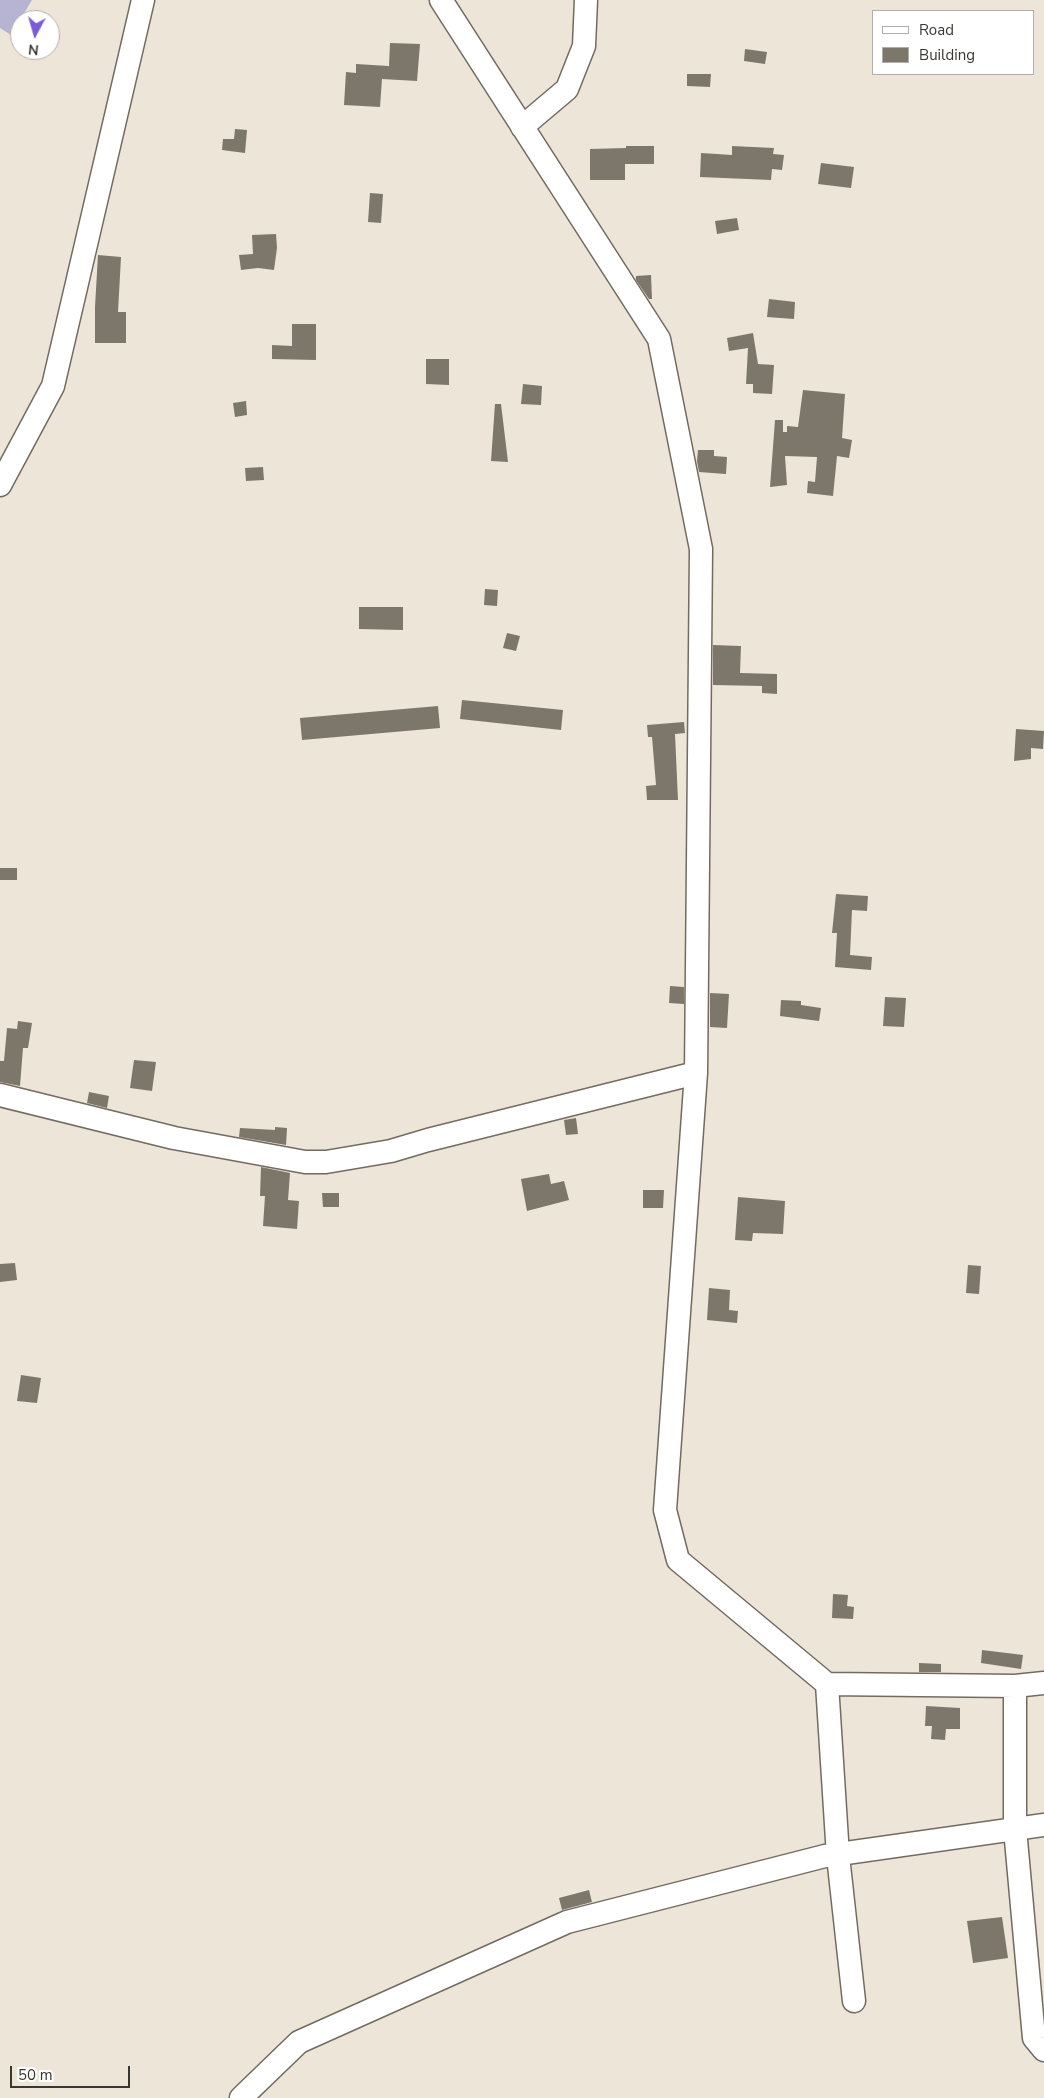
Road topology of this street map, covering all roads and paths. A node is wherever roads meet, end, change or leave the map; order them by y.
1 (143, 0) edge
2 (440, 0) edge
3 (586, 0) edge
4 (522, 127) junction
5 (0, 485) edge
6 (696, 1073) junction
7 (0, 1095) edge
8 (1044, 1683) edge
9 (828, 1684) junction
10 (1015, 1686) junction
11 (1044, 1825) edge
12 (1015, 1829) junction
13 (838, 1856) junction
14 (854, 2001) dead end
15 (1044, 2050) edge
16 (241, 2098) edge

1 - 5 street
2 - 4 street
3 - 4 street
4 - 6 street
6 - 7 street
6 - 9 street
8 - 10 street
9 - 10 street
9 - 13 street
10 - 12 street
11 - 12 street
12 - 13 street
12 - 15 street
13 - 14 street
13 - 16 street

